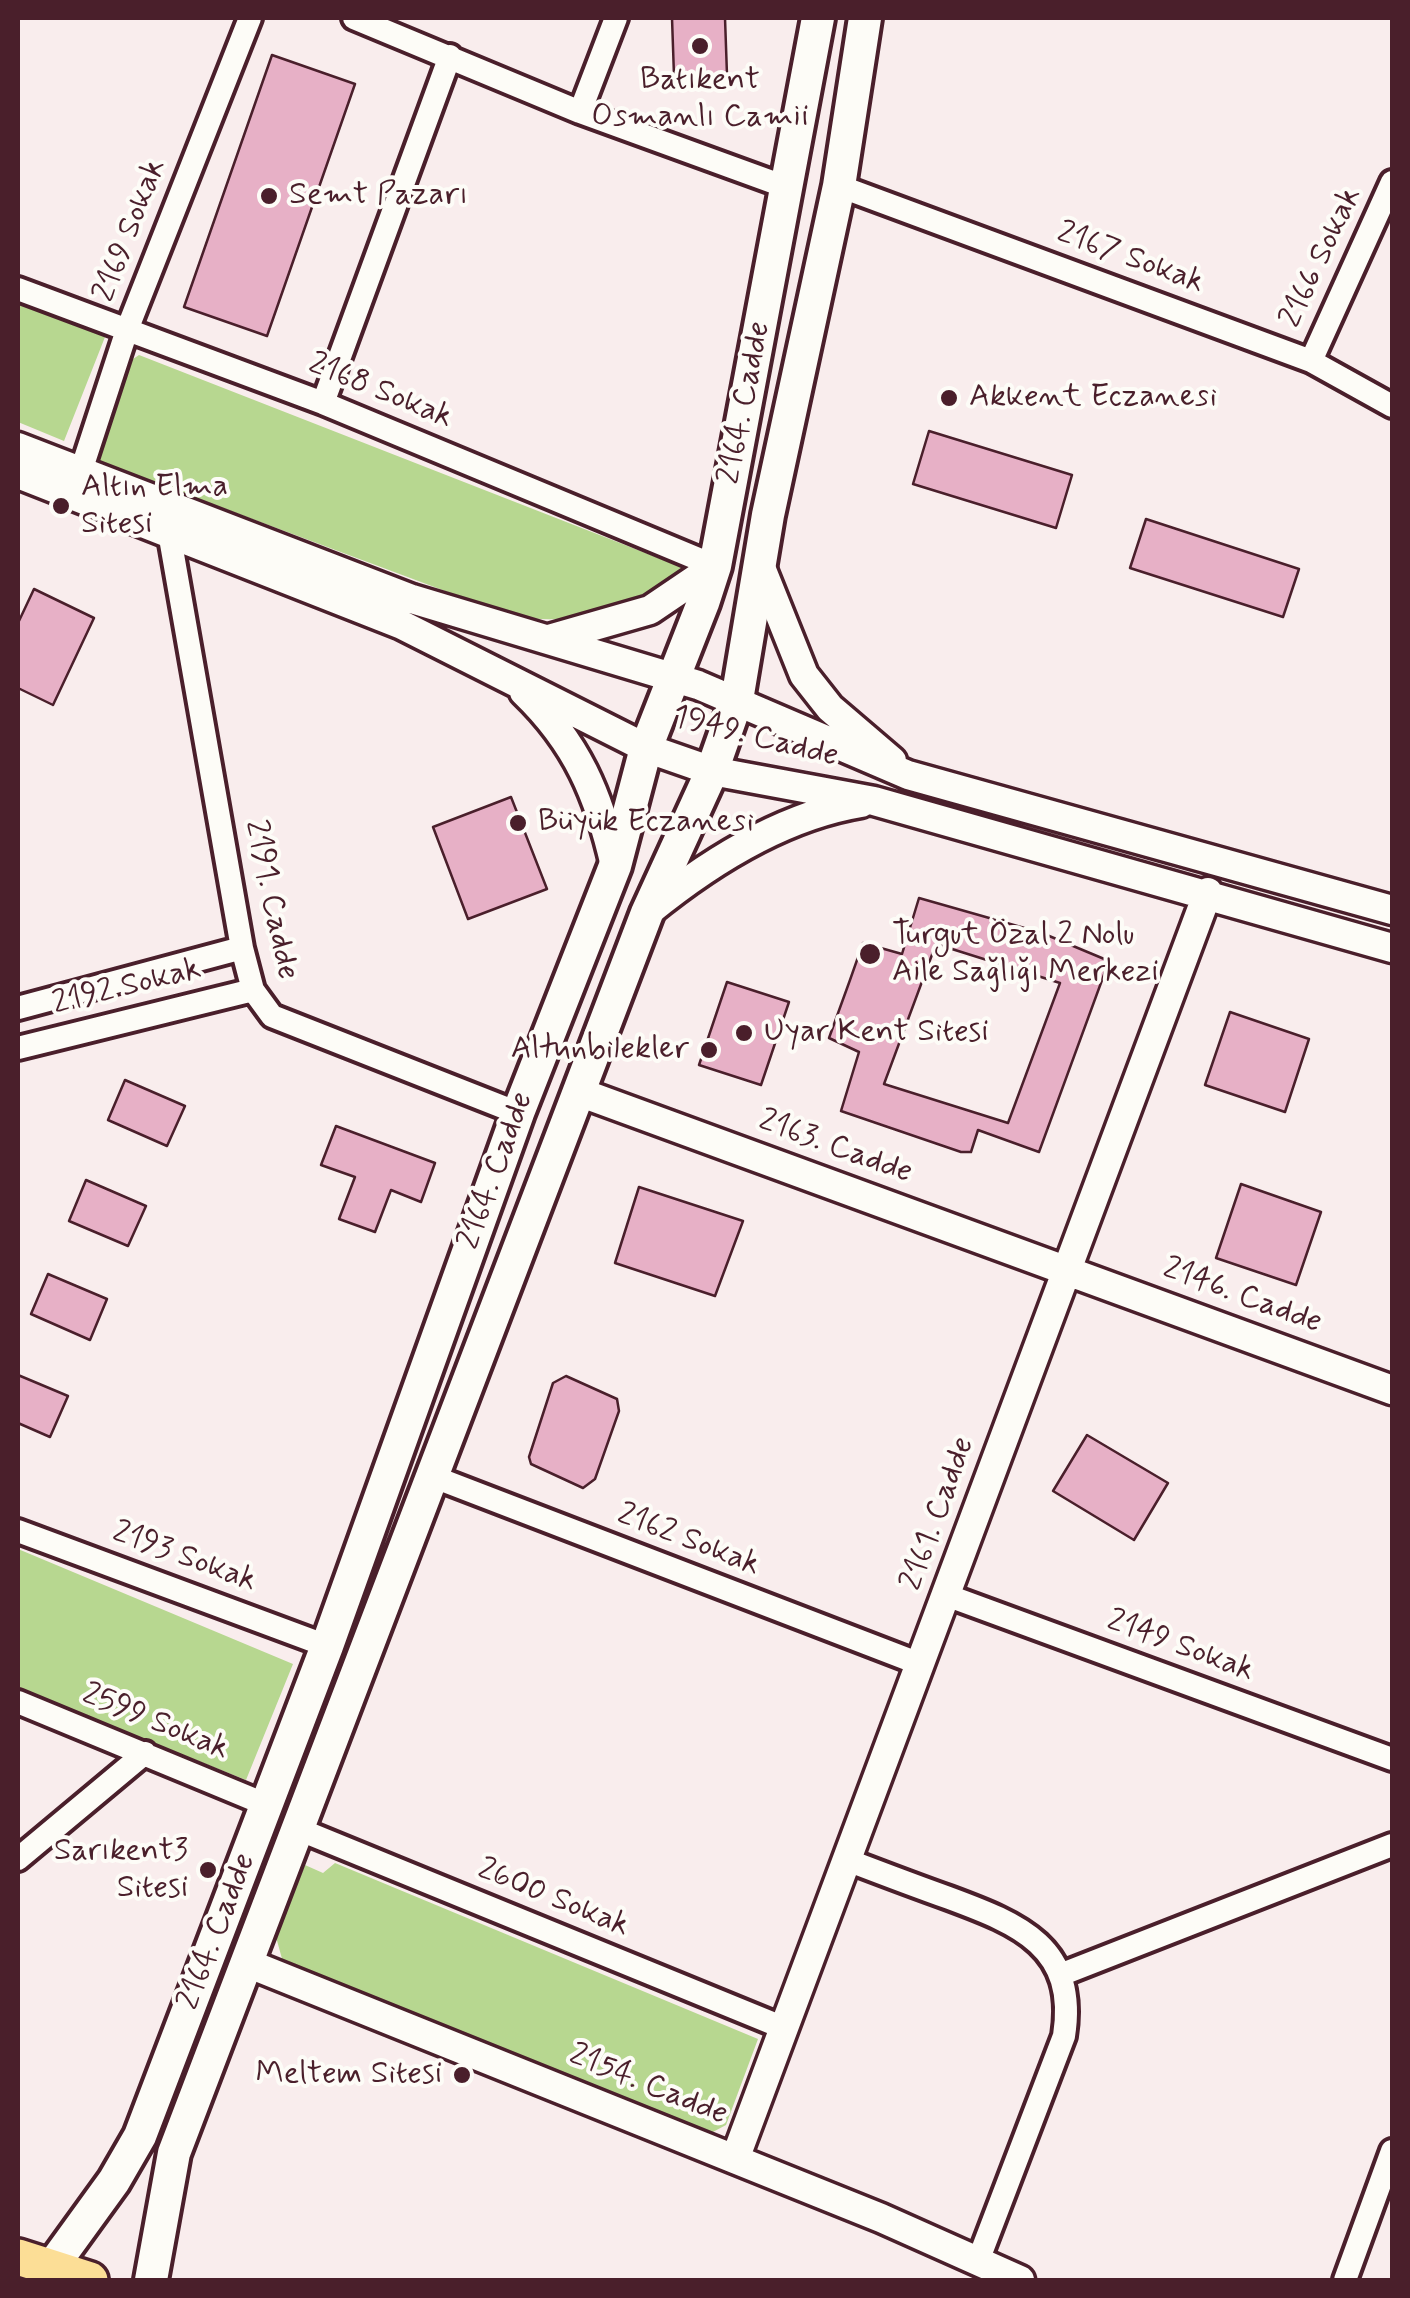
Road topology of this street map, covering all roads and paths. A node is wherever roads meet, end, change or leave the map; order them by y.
1 (250, 18) edge
2 (354, 18) edge
3 (616, 18) edge
4 (818, 18) edge
5 (865, 18) edge
6 (450, 56) junction
7 (580, 112) junction
8 (1392, 182) edge
9 (839, 186) junction
10 (786, 187) junction
11 (18, 289) edge
12 (127, 330) junction
13 (1311, 362) junction
14 (323, 403) junction
15 (1392, 406) edge
16 (18, 446) edge
17 (82, 471) junction
18 (18, 474) edge
19 (168, 532) junction
20 (760, 565) junction
21 (715, 566) junction
22 (546, 640) junction
23 (505, 674) junction
24 (670, 676) junction
25 (737, 700) junction
26 (646, 748) junction
27 (712, 771) junction
28 (908, 776) junction
29 (874, 801) junction
30 (615, 866) junction
31 (1208, 892) junction
32 (1392, 910) edge
33 (647, 913) junction
34 (242, 948) junction
35 (1392, 948) edge
36 (252, 990) junction
37 (18, 1008) edge
38 (18, 1048) edge
39 (579, 1092) junction
40 (518, 1112) junction
41 (1067, 1270) junction
42 (1392, 1390) edge
43 (434, 1477) junction
44 (18, 1531) edge
45 (946, 1596) junction
46 (327, 1646) junction
47 (920, 1664) junction
48 (18, 1702) edge
49 (145, 1753) junction
50 (1392, 1759) edge
51 (267, 1804) junction
52 (298, 1829) junction
53 (1392, 1846) edge
54 (18, 1860) edge
55 (847, 1860) junction
56 (247, 1963) junction
57 (1060, 1976) junction
58 (784, 2028) junction
59 (1392, 2151) edge
60 (735, 2159) junction
61 (18, 2257) edge
62 (978, 2262) junction
63 (48, 2274) edge
64 (90, 2280) edge
65 (151, 2280) edge
66 (1020, 2280) edge
67 (1345, 2280) edge

1 - 12 street, 2169 Sokak
2 - 6 street
3 - 7 street
4 - 10 main road, 2164. Cadde
5 - 9 main road, 2164. Cadde
6 - 7 street
6 - 14 street
7 - 10 street
8 - 13 street, 2166 Sokak
9 - 13 street, 2167 Sokak
9 - 20 main road, 2164. Cadde
10 - 21 main road, 2164. Cadde
11 - 12 street, 2168 Sokak
12 - 14 street, 2168 Sokak
12 - 17 street, 2169 Sokak
13 - 15 street, 2167 Sokak
14 - 21 street, 2168 Sokak
16 - 17 street, 1949. Cadde
17 - 22 street, 1949. Cadde
18 - 19 street, 1949. Cadde
19 - 23 street, 1949. Cadde
19 - 34 street, 2191. Cadde
20 - 25 main road, 2164. Cadde
20 - 28 street
21 - 22 street
21 - 24 main road, 2164. Cadde
22 - 24 street, 1949. Cadde
23 - 26 street, 1949. Cadde
23 - 30 street
24 - 25 street, 1949. Cadde
24 - 26 main road, 2164. Cadde
25 - 27 main road, 2164. Cadde
25 - 28 street, 1949. Cadde
26 - 27 street, 1949. Cadde
26 - 30 main road, 2164. Cadde
27 - 29 street, 1949. Cadde
27 - 33 main road, 2164. Cadde
28 - 32 street, 1949. Cadde
29 - 31 street, 1949. Cadde
29 - 33 street
30 - 40 main road, 2164. Cadde
31 - 35 street, 1949. Cadde
31 - 41 street, 2161. Cadde
33 - 39 main road, 2164. Cadde
34 - 36 street, 2191. Cadde
34 - 37 street, 2192 Sokak
36 - 38 street, 2192 Sokak
36 - 40 street, 2191. Cadde
39 - 41 street, 2163. Cadde
39 - 43 main road, 2164. Cadde
40 - 46 main road, 2164. Cadde
41 - 42 street, 2146. Cadde
41 - 45 street, 2161. Cadde
43 - 47 street, 2162 Sokak
43 - 52 main road, 2164. Cadde
44 - 46 street, 2193 Sokak
45 - 47 street, 2161. Cadde
45 - 50 street, 2149 Sokak
46 - 51 main road, 2164. Cadde
47 - 55 street, 2161. Cadde
48 - 49 street, 2599 Sokak
49 - 51 street, 2599 Sokak
49 - 54 street
51 - 63 main road, 2164. Cadde
52 - 56 main road, 2164. Cadde
52 - 58 street, 2600 Sokak
53 - 57 street
55 - 57 street
55 - 58 street, 2161. Cadde
56 - 60 street, 2154. Cadde
56 - 65 main road, 2164. Cadde
57 - 62 street
58 - 60 street, 2161. Cadde
59 - 67 street
60 - 62 street, 2154. Cadde
61 - 63 main road
62 - 66 street, 2154. Cadde
63 - 64 main road

